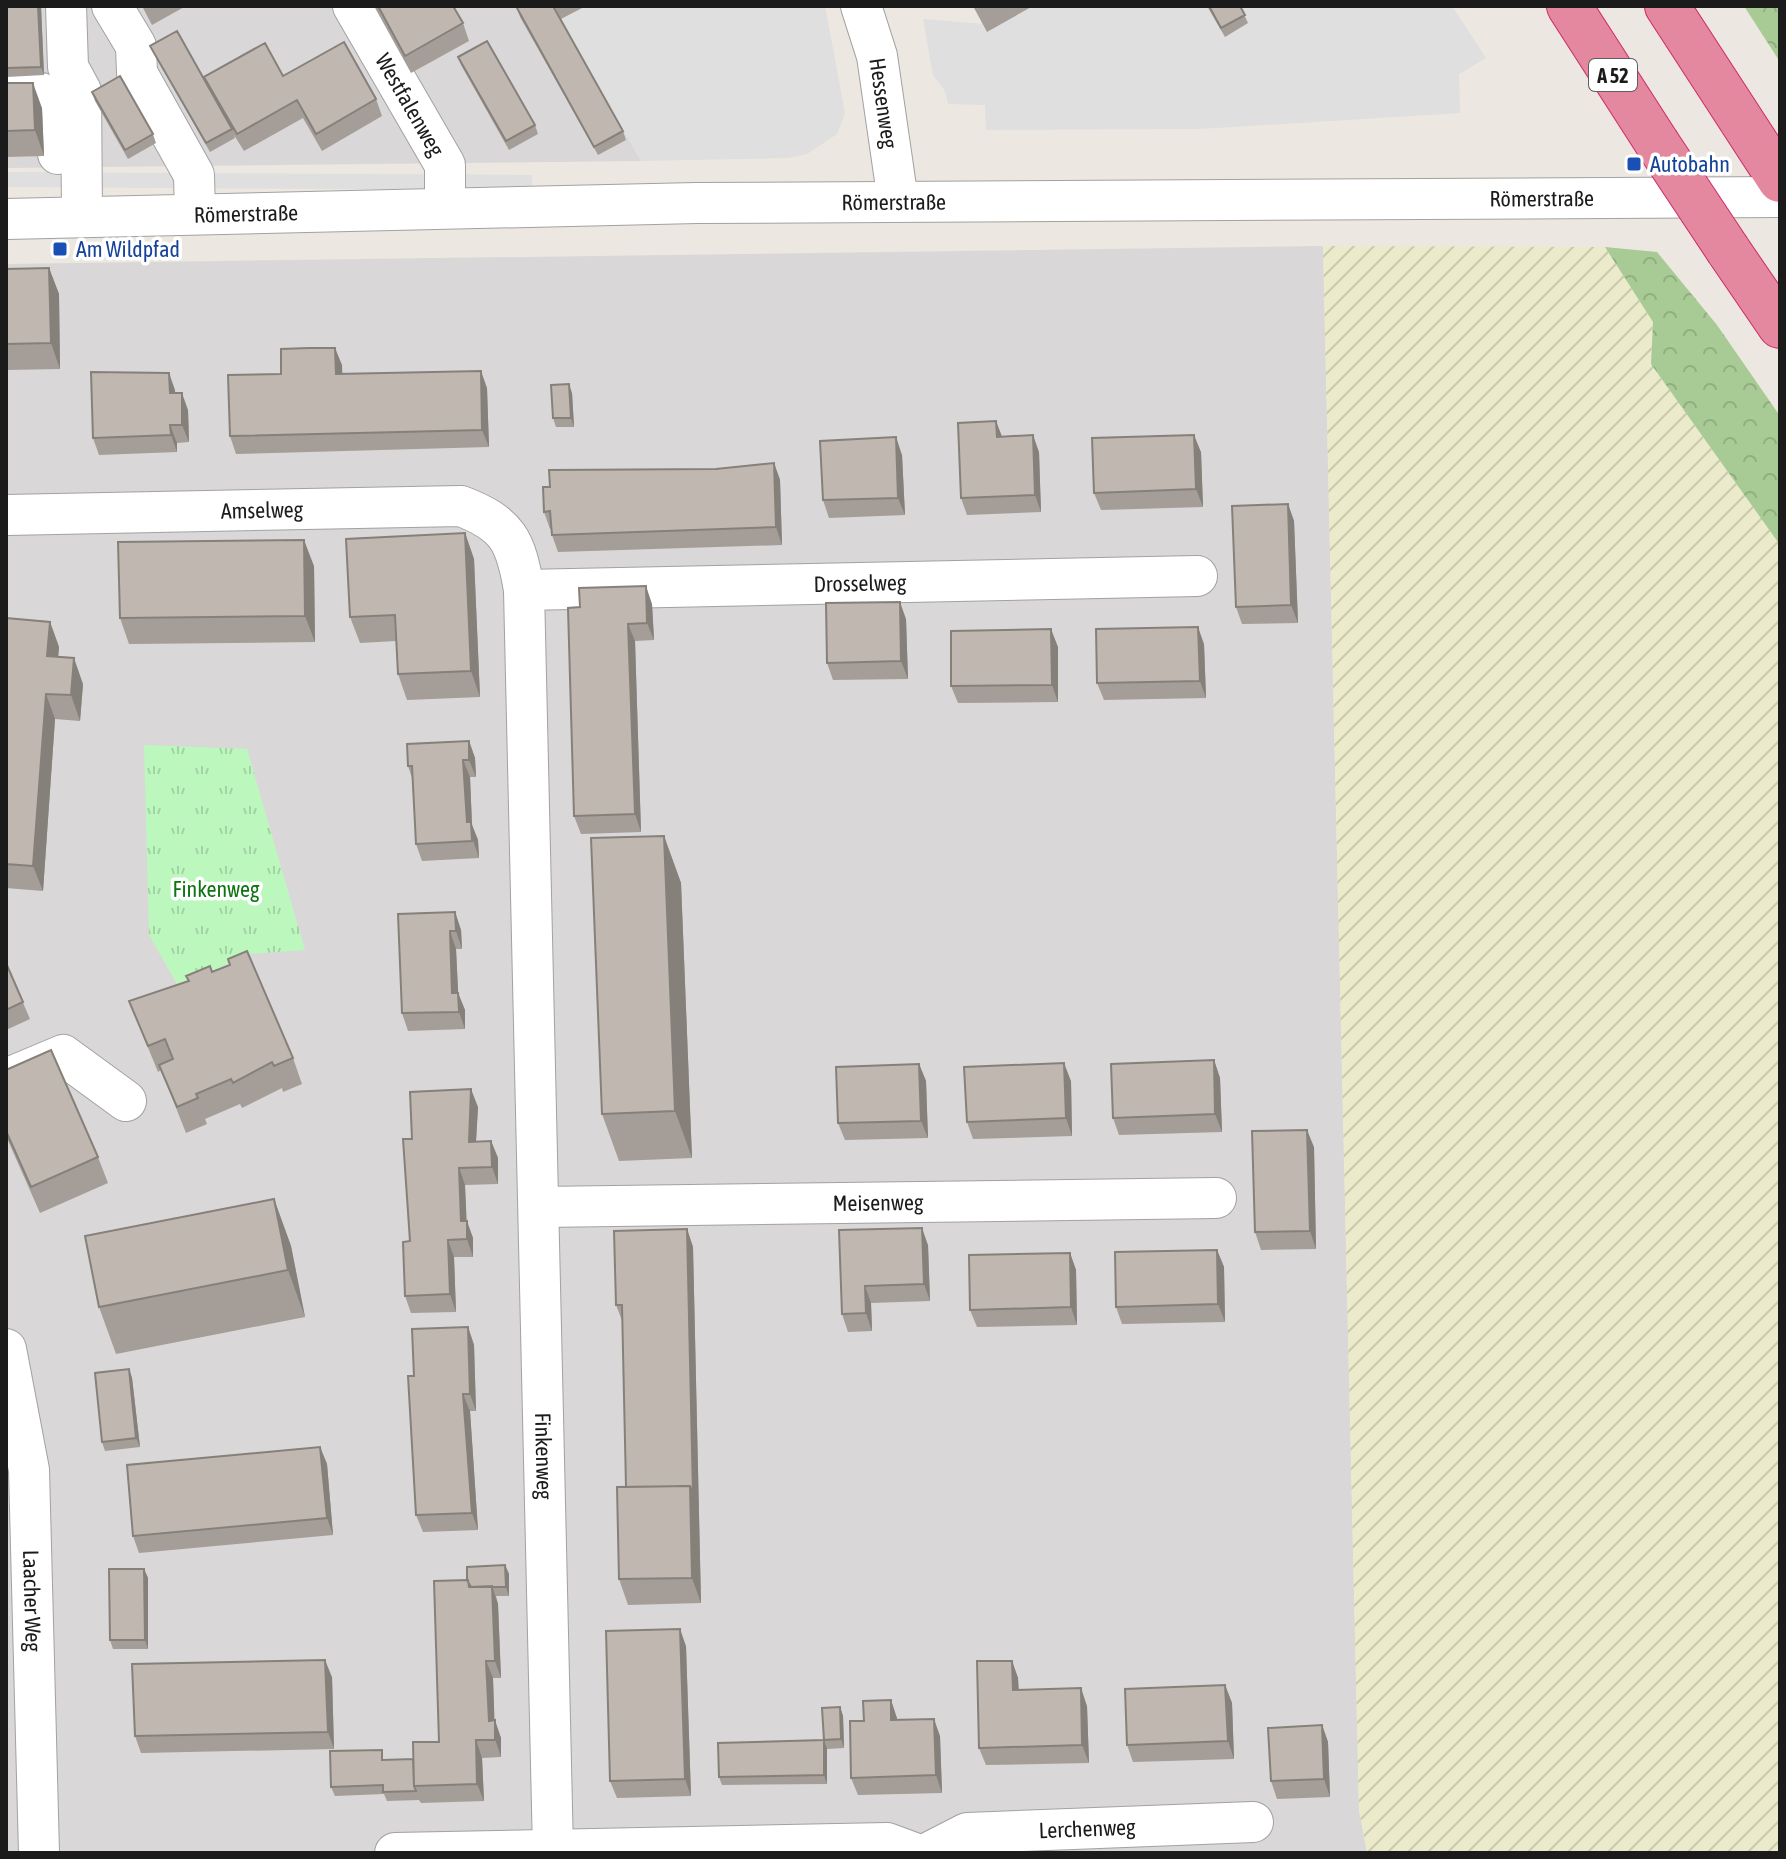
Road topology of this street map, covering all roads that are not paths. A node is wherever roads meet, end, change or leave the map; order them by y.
1 (66, 6) edge
2 (112, 6) edge
3 (353, 6) edge
4 (861, 6) edge
5 (1569, 6) edge
6 (1667, 6) edge
7 (6, 92) edge
8 (1780, 180) edge
9 (1780, 197) edge
10 (898, 201) junction
11 (445, 208) junction
12 (195, 214) junction
13 (71, 218) junction
14 (6, 219) edge
15 (1780, 326) edge
16 (6, 515) edge
17 (508, 537) joint
18 (1197, 576) dead end
19 (524, 590) junction
20 (6, 1079) edge
21 (126, 1101) dead end
22 (1216, 1198) dead end
23 (540, 1207) junction
24 (6, 1349) edge
25 (1253, 1822) dead end
26 (553, 1851) junction
27 (39, 1853) edge
28 (395, 1853) edge
29 (914, 1853) edge
30 (928, 1853) edge

1 - 13 street
2 - 12 street
3 - 11 street, Westfalenweg
4 - 10 street, Hessenweg
5 - 15 highway, A 52, bridge
6 - 8 highway
7 - 13 street
9 - 10 street, Römerstraße
10 - 11 street, Römerstraße
11 - 12 street, Römerstraße
12 - 13 street, Römerstraße
13 - 14 street, Römerstraße
16 - 17 street, Amselweg
17 - 19 street, Finkenweg
18 - 19 street, Drosselweg
19 - 23 street, Finkenweg
20 - 21 street
22 - 23 street, Meisenweg
23 - 26 street, Finkenweg
24 - 27 street, Laacher Weg
25 - 30 street, Lerchenweg
26 - 28 street
26 - 29 street

